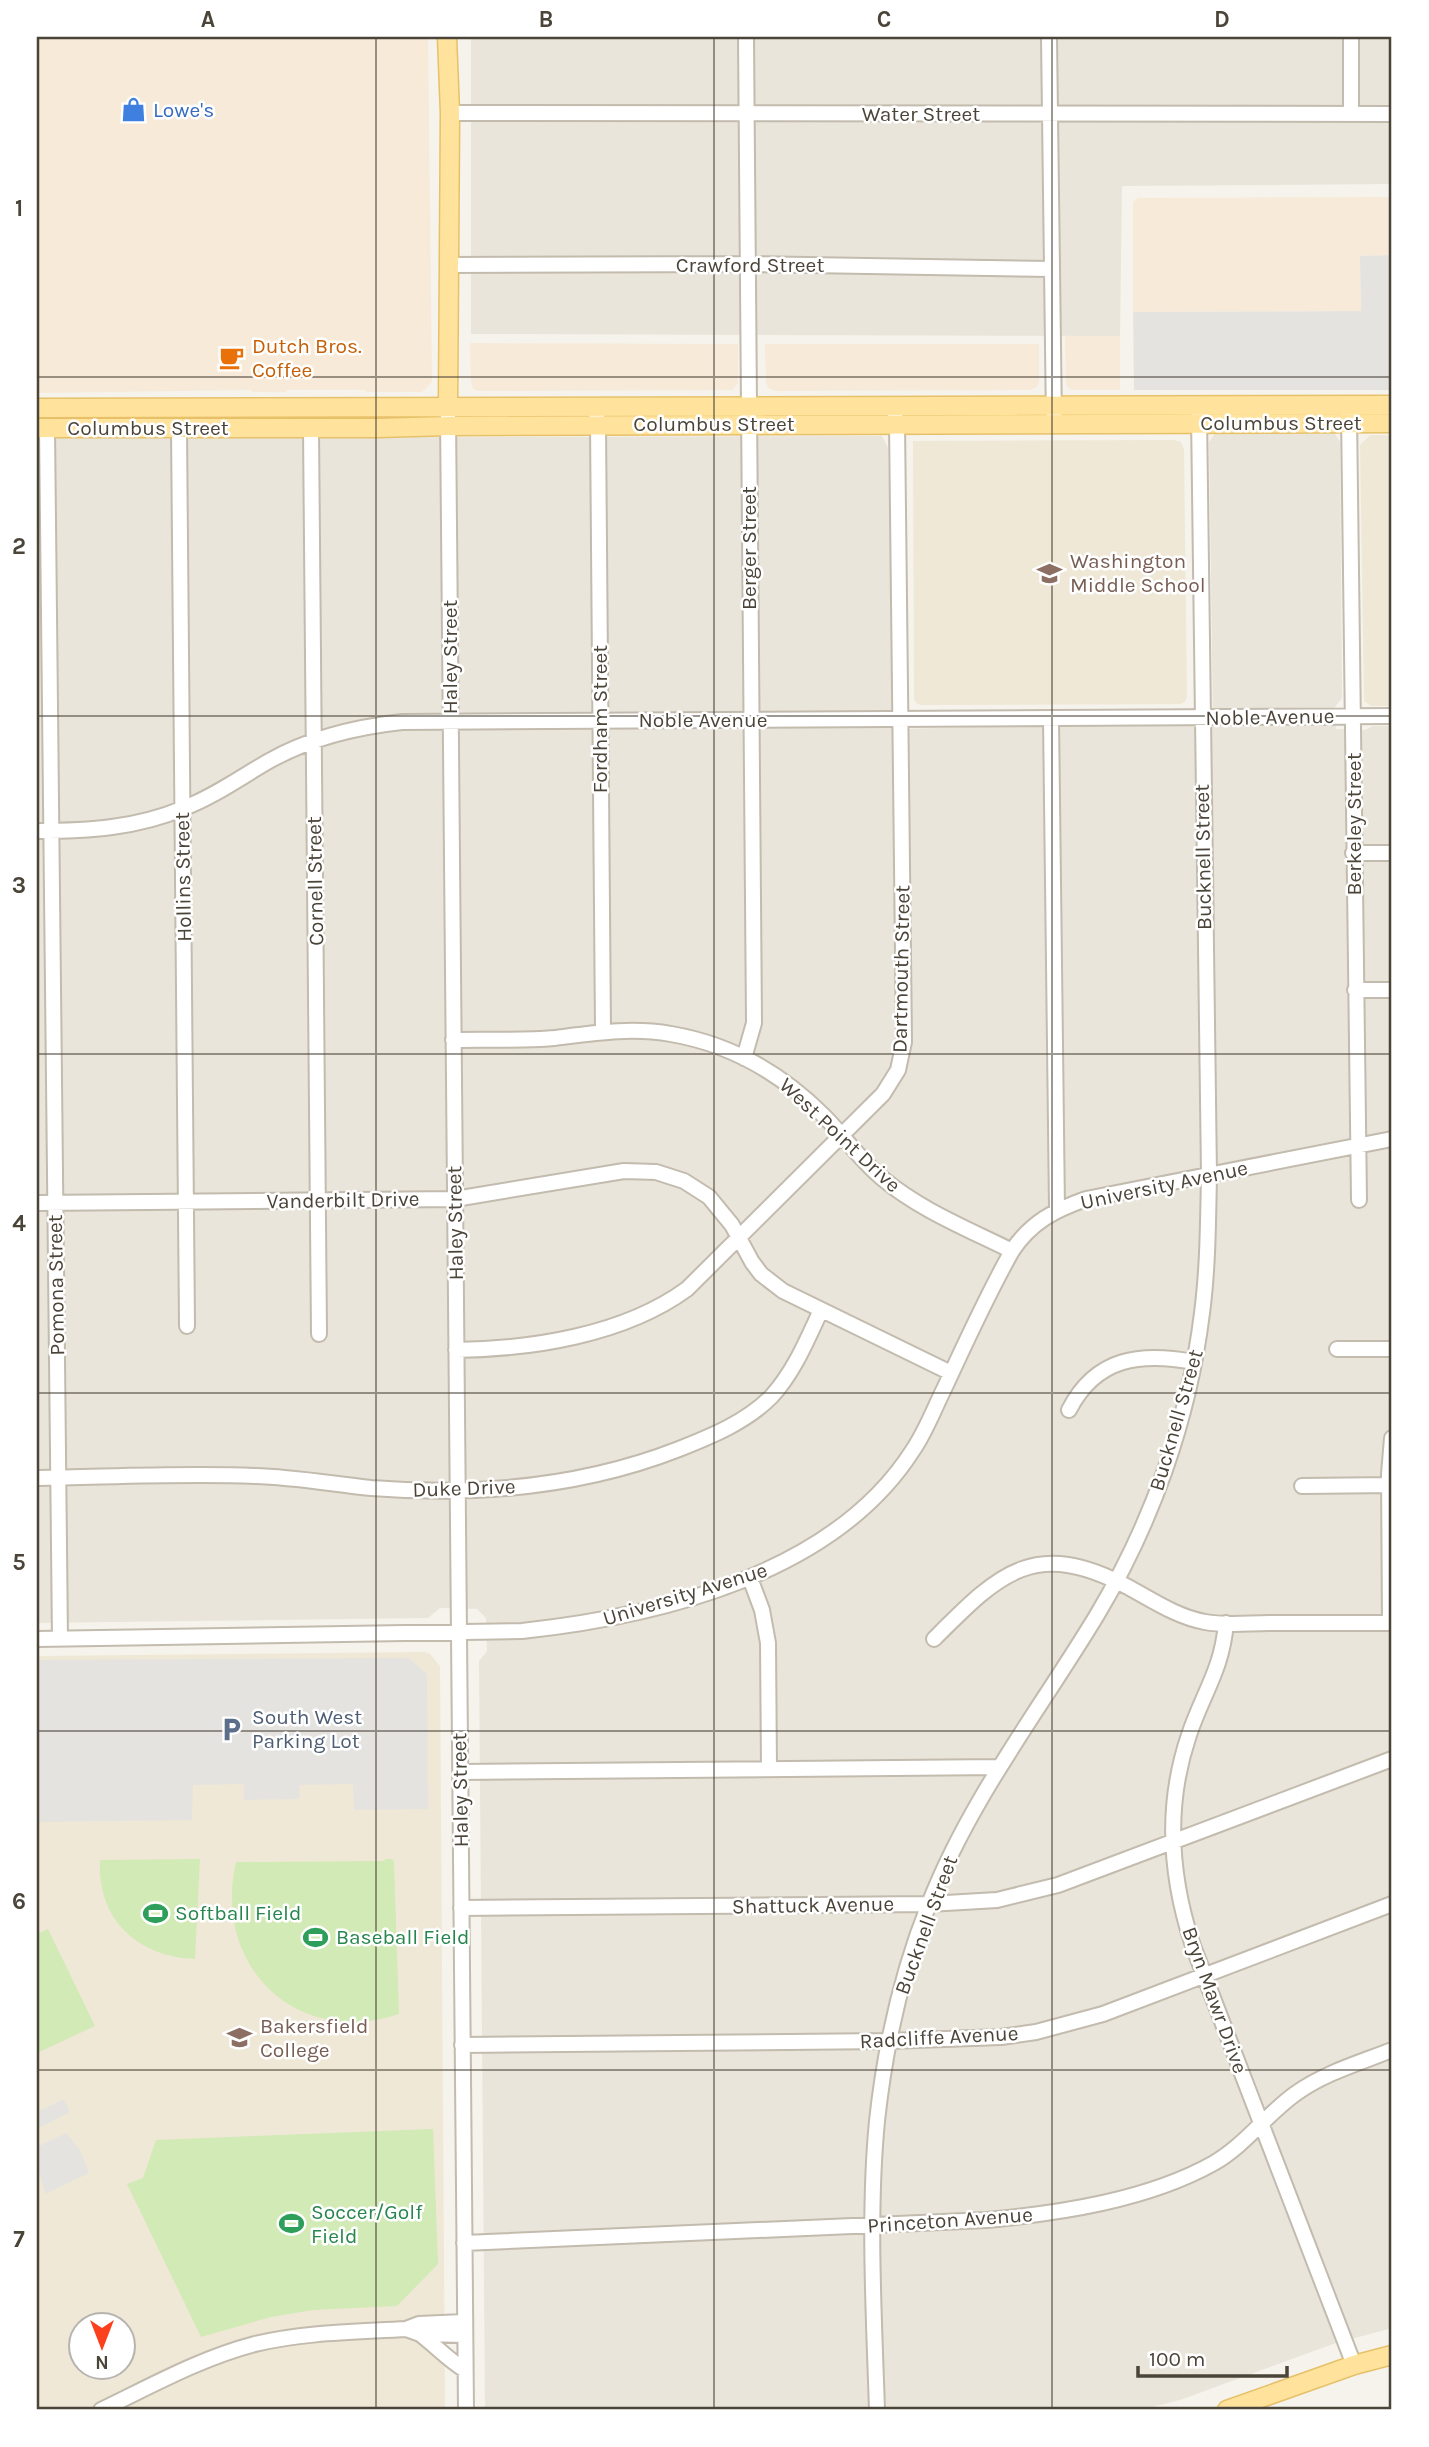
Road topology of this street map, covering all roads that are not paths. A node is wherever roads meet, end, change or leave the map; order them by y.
1 (447, 37) edge
2 (746, 37) edge
3 (1049, 37) edge
4 (1350, 37) edge
5 (450, 114) junction
6 (746, 114) junction
7 (1050, 114) junction
8 (1351, 114) junction
9 (1392, 114) edge
10 (747, 264) junction
11 (448, 265) junction
12 (1052, 269) junction
13 (749, 405) junction
14 (1392, 405) edge
15 (595, 406) junction
16 (180, 407) junction
17 (310, 407) junction
18 (448, 407) junction
19 (41, 408) edge
20 (895, 414) junction
21 (1199, 414) junction
22 (1349, 414) junction
23 (1054, 415) junction
24 (1392, 423) edge
25 (598, 425) junction
26 (749, 425) junction
27 (449, 426) junction
28 (42, 428) edge
29 (179, 429) junction
30 (311, 429) junction
31 (1354, 716) junction
32 (1392, 716) edge
33 (1201, 717) junction
34 (1051, 718) junction
35 (751, 719) junction
36 (901, 719) junction
37 (600, 720) junction
38 (450, 721) junction
39 (313, 740) junction
40 (183, 809) junction
41 (44, 831) edge
42 (1353, 853) junction
43 (1392, 853) edge
44 (1355, 990) junction
45 (1392, 990) edge
46 (603, 1031) junction
47 (453, 1040) junction
48 (744, 1058) junction
49 (841, 1136) junction
50 (1392, 1139) edge
51 (1358, 1146) junction
52 (1209, 1175) junction
53 (454, 1199) junction
54 (317, 1200) junction
55 (1359, 1200) dead end
56 (186, 1202) junction
57 (37, 1203) edge
58 (55, 1203) junction
59 (1058, 1209) junction
60 (738, 1238) junction
61 (1012, 1251) junction
62 (821, 1310) junction
63 (187, 1326) dead end
64 (319, 1334) dead end
65 (1337, 1349) dead end
66 (1392, 1349) edge
67 (456, 1350) junction
68 (1194, 1362) junction
69 (951, 1373) junction
70 (1069, 1410) dead end
71 (1392, 1438) edge
72 (37, 1478) edge
73 (58, 1478) junction
74 (1302, 1486) dead end
75 (1390, 1486) edge
76 (457, 1489) junction
77 (750, 1577) junction
78 (1116, 1581) junction
79 (1226, 1623) junction
80 (1391, 1623) edge
81 (458, 1634) junction
82 (37, 1639) edge
83 (60, 1639) junction
84 (934, 1639) dead end
85 (1392, 1759) edge
86 (999, 1767) junction
87 (769, 1769) junction
88 (460, 1772) junction
89 (1173, 1841) junction
90 (929, 1904) junction
91 (1392, 1904) edge
92 (461, 1908) junction
93 (1205, 1975) junction
94 (888, 2041) junction
95 (462, 2045) junction
96 (1392, 2050) edge
97 (1261, 2124) junction
98 (874, 2225) junction
99 (464, 2243) junction
100 (464, 2328) junction
101 (413, 2332) junction
102 (1392, 2355) edge
103 (1354, 2365) junction
104 (465, 2370) junction
105 (101, 2410) edge
106 (466, 2410) edge
107 (877, 2410) edge
108 (1227, 2410) edge

1 - 5 main road, Haley Street
2 - 6 street, Berger Street
3 - 7 street
4 - 8 street
5 - 6 street, Water Street
5 - 11 main road, Haley Street
6 - 7 street, Water Street
6 - 10 street, Berger Street
7 - 8 street, Water Street
7 - 12 street
8 - 9 street, Water Street
10 - 11 street, Crawford Street
10 - 12 street, Crawford Street
10 - 13 street, Berger Street
11 - 18 main road, Haley Street
12 - 23 street
13 - 15 main road, Columbus Street
13 - 20 main road, Columbus Street
13 - 26 street, Berger Street
14 - 22 main road, Columbus Street
15 - 18 main road, Columbus Street
15 - 25 street, Fordham Street
16 - 17 main road, Columbus Street
16 - 19 main road, Columbus Street
16 - 29 main road
17 - 18 main road, Columbus Street
17 - 30 main road
18 - 27 street, Haley Street
19 - 28 main road
20 - 23 main road, Columbus Street
20 - 26 main road, Columbus Street
20 - 36 street, Dartmouth Street
21 - 22 main road, Columbus Street
21 - 23 main road, Columbus Street
21 - 33 street, Bucknell Street
22 - 24 main road, Columbus Street
22 - 31 street, Berkeley Street
25 - 26 main road, Columbus Street
25 - 27 main road, Columbus Street
25 - 37 street, Fordham Street
26 - 35 street, Berger Street
27 - 30 main road, Columbus Street
27 - 38 street, Haley Street
28 - 29 main road, Columbus Street
28 - 41 street, Pomona Street
29 - 30 main road, Columbus Street
29 - 40 street, Hollins Street
30 - 39 street, Cornell Street
31 - 32 street, Noble Avenue
31 - 33 street, Noble Avenue
31 - 42 street, Berkeley Street
33 - 34 street, Noble Avenue
33 - 52 street, Bucknell Street
34 - 36 street, Noble Avenue
34 - 59 street
35 - 36 street, Noble Avenue
35 - 37 street, Noble Avenue
35 - 48 street, Berger Street
36 - 49 street, Dartmouth Street
37 - 38 street, Noble Avenue
37 - 46 street, Fordham Street
38 - 39 street, Noble Avenue
38 - 47 street, Haley Street
39 - 40 street, Noble Avenue
39 - 54 street, Cornell Street
40 - 41 street, Noble Avenue
40 - 56 street, Hollins Street
41 - 58 street, Pomona Street
42 - 43 street
42 - 44 street, Berkeley Street
44 - 45 street
44 - 51 street, Berkeley Street
46 - 47 street, West Point Drive
46 - 48 street, West Point Drive
47 - 53 street, Haley Street
48 - 49 street, West Point Drive
49 - 60 street, Dartmouth Street
49 - 61 street, West Point Drive
50 - 51 street, University Avenue
51 - 52 street, University Avenue
51 - 55 street, Berkeley Street
52 - 59 street, University Avenue
52 - 68 street, Bucknell Street
53 - 54 street, Vanderbilt Drive
53 - 60 street, Vanderbilt Drive
53 - 67 street, Haley Street
54 - 56 street, Vanderbilt Drive
54 - 64 street, Cornell Street
56 - 58 street, Vanderbilt Drive
56 - 63 street, Hollins Street
57 - 58 street, Vanderbilt Drive
58 - 73 street, Pomona Street
59 - 61 street, University Avenue
60 - 62 street, Vanderbilt Drive
60 - 67 street, Dartmouth Street
61 - 69 street, University Avenue
62 - 69 street, Vanderbilt Drive
62 - 76 street, Duke Drive
65 - 66 street
67 - 76 street, Haley Street
68 - 70 street
68 - 78 street, Bucknell Street
69 - 77 street, University Avenue
71 - 75 street
72 - 73 street, Duke Drive
73 - 76 street, Duke Drive
73 - 83 street, Pomona Street
74 - 75 street
75 - 80 street
76 - 81 street, Haley Street
77 - 81 street, University Avenue
77 - 87 street
78 - 79 street
78 - 84 street
78 - 86 street, Bucknell Street
79 - 80 street
79 - 89 street, Bryn Mawr Drive
81 - 83 street, University Avenue
81 - 88 street, Haley Street
82 - 83 street, University Avenue
85 - 89 street, Shattuck Avenue
86 - 87 street
86 - 90 street, Bucknell Street
87 - 88 street
88 - 92 street, Haley Street
89 - 90 street, Shattuck Avenue
89 - 93 street, Bryn Mawr Drive
90 - 92 street, Shattuck Avenue
90 - 94 street, Bucknell Street
91 - 93 street, Radcliffe Avenue
92 - 95 street, Haley Street
93 - 94 street, Radcliffe Avenue
93 - 97 street, Bryn Mawr Drive
94 - 95 street, Radcliffe Avenue
94 - 98 street, Bucknell Street
95 - 99 street, Haley Street
96 - 97 street, Princeton Avenue
97 - 98 street, Princeton Avenue
97 - 103 street, Bryn Mawr Drive
98 - 99 street, Princeton Avenue
98 - 107 street, Bucknell Street
99 - 100 street, Haley Street
100 - 101 street
100 - 104 street, Haley Street
101 - 104 street
101 - 105 street
102 - 103 main road
103 - 108 main road
104 - 106 street, Haley Street

